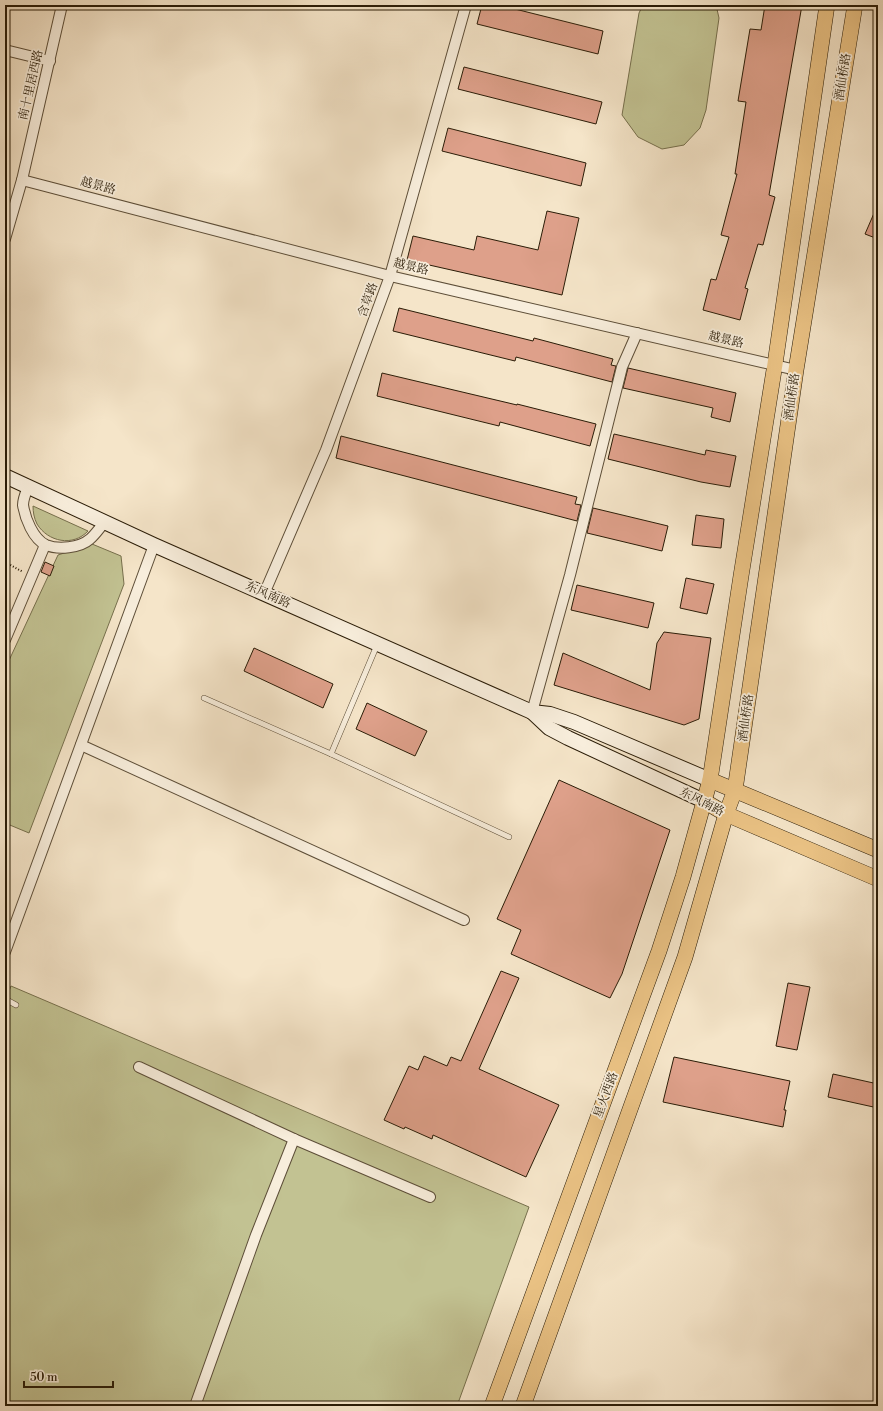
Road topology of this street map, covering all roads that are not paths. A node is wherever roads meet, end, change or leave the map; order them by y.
1 (62, 5) edge
2 (466, 5) edge
3 (827, 5) edge
4 (855, 5) edge
5 (5, 50) edge
6 (50, 61) junction
7 (22, 180) junction
8 (5, 239) edge
9 (390, 276) junction
10 (637, 333) junction
11 (775, 364) junction
12 (796, 370) junction
13 (5, 476) edge
14 (28, 487) junction
15 (104, 522) junction
16 (45, 545) junction
17 (154, 545) junction
18 (264, 594) junction
19 (5, 640) edge
20 (378, 644) junction
21 (204, 698) dead end
22 (532, 712) junction
23 (81, 745) junction
24 (331, 754) junction
25 (710, 780) junction
26 (735, 790) junction
27 (704, 802) junction
28 (726, 814) junction
29 (509, 837) dead end
30 (878, 850) edge
31 (878, 879) edge
32 (464, 920) dead end
33 (5, 952) edge
34 (5, 999) edge
35 (16, 1005) dead end
36 (139, 1067) dead end
37 (294, 1139) junction
38 (430, 1198) dead end
39 (195, 1406) edge
40 (492, 1406) edge
41 (524, 1406) edge

1 - 6 street, 南十里居西路
2 - 9 street, 含草路
3 - 11 main road, 酒仙桥路
4 - 12 main road, 酒仙桥路
5 - 6 street
6 - 7 street, 南十里居西路
7 - 8 street, 南十里居西路
7 - 9 street, 越景路
9 - 10 street, 越景路
9 - 18 street, 含草路
10 - 11 street, 越景路
10 - 22 street
11 - 12 street, 越景路
11 - 25 main road, 酒仙桥路
12 - 26 main road, 酒仙桥路
13 - 14 street, 东风南路
14 - 15 street, 东风南路
14 - 16 street
15 - 16 street
15 - 17 street, 东风南路
16 - 19 street
17 - 18 street, 东风南路
17 - 23 street
18 - 20 street, 东风南路
20 - 22 street, 东风南路
20 - 24 lane
21 - 24 lane
22 - 25 street, 东风南路
22 - 27 street, 东风南路
23 - 32 street
23 - 33 street
24 - 29 lane
25 - 26 main road, 东风南路
25 - 27 main road, 星火西路
26 - 28 main road
26 - 30 main road, 东风南路
27 - 28 main road, 东风南路
27 - 40 main road, 星火西路
28 - 31 main road, 东风南路
28 - 41 main road
34 - 35 lane
36 - 37 street
37 - 38 street
37 - 39 street

